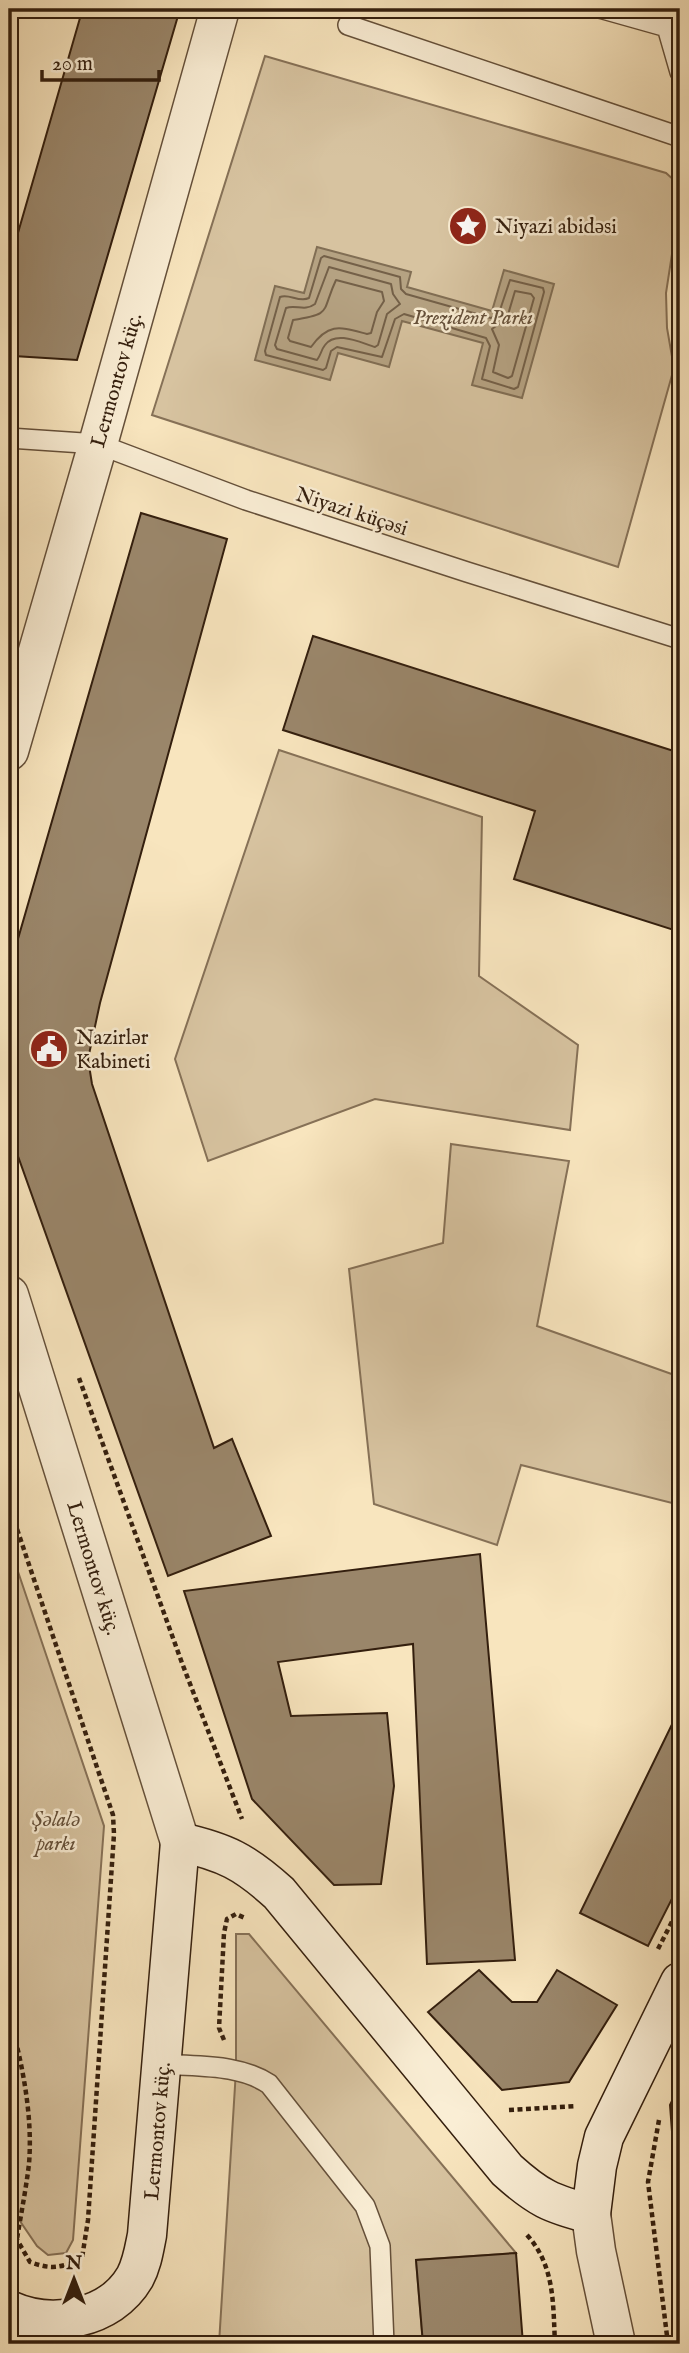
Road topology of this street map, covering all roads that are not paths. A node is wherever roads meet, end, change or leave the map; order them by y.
1 (220, 9) edge
2 (603, 9) edge
3 (680, 10) edge
4 (348, 25) dead end
5 (667, 27) junction
6 (680, 72) edge
7 (680, 137) edge
8 (9, 438) edge
9 (98, 444) junction
10 (680, 639) edge
11 (9, 751) edge
12 (9, 1295) edge
13 (180, 1842) junction
14 (680, 1982) edge
15 (163, 2064) junction
16 (591, 2214) junction
17 (9, 2310) edge
18 (9, 2329) edge
19 (19, 2344) edge
20 (384, 2344) edge
21 (616, 2344) edge

1 - 9 street, Lermontov küç.
2 - 5 lane
3 - 5 lane
4 - 7 lane
5 - 6 lane
8 - 9 lane, Niyazi küçəsi
9 - 10 lane, Niyazi küçəsi
9 - 11 street, Lermontov küç.
12 - 13 street, Lermontov küç.
13 - 15 street, Lermontov küç.
13 - 16 street
14 - 16 street
15 - 17 street, Lermontov küç.
15 - 20 lane
16 - 21 street
18 - 19 street

